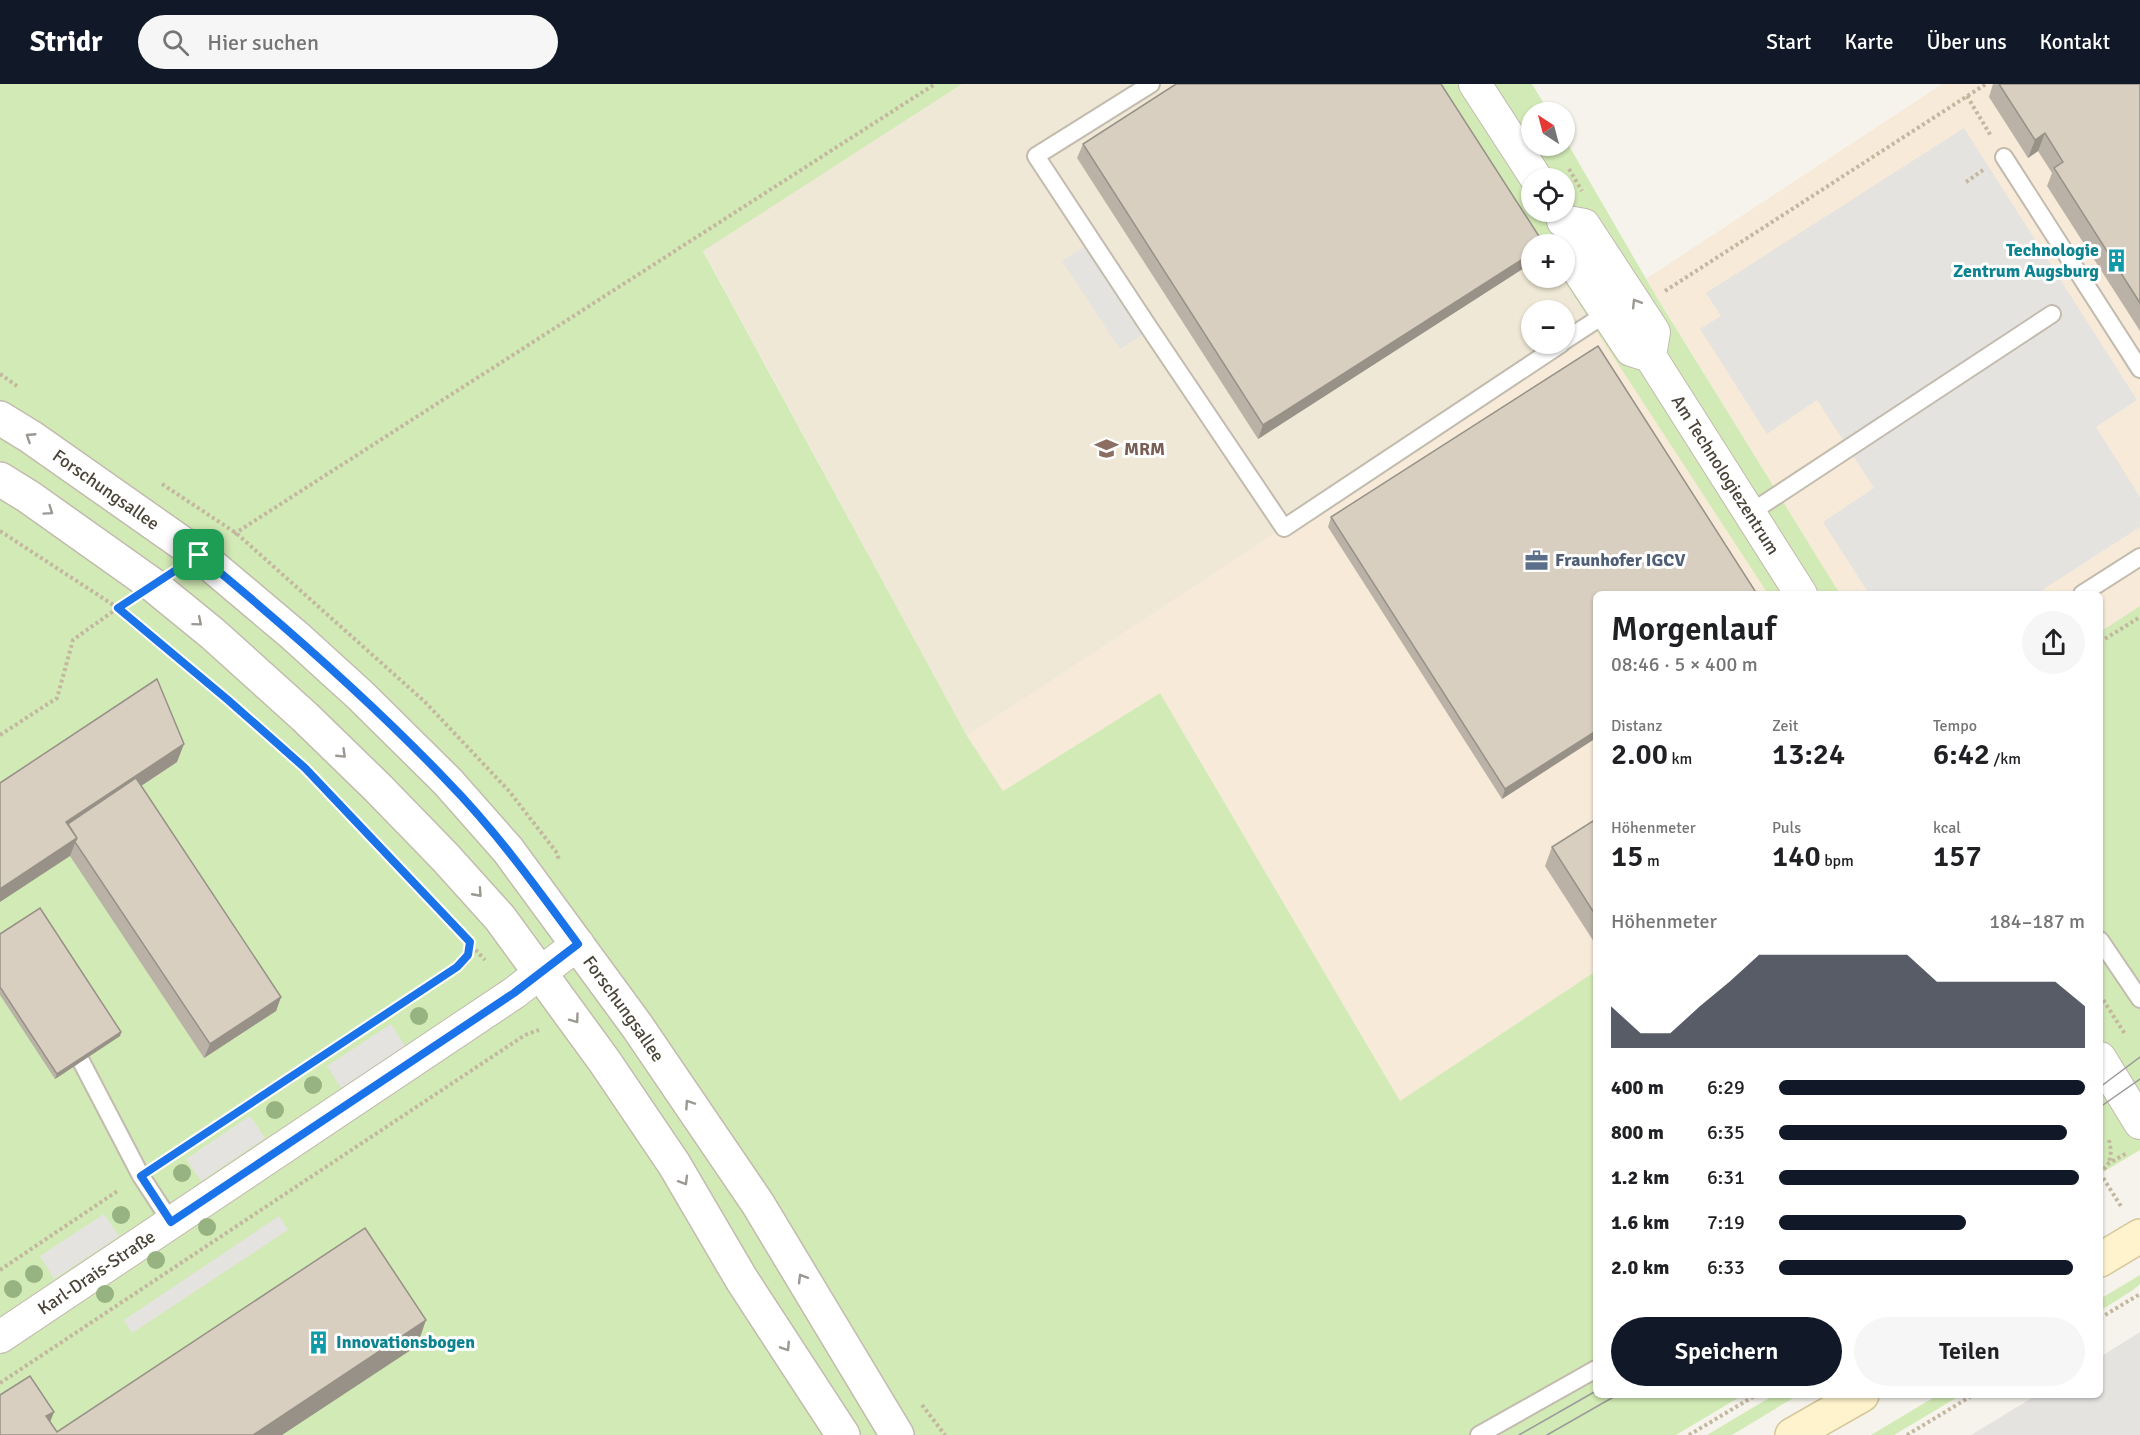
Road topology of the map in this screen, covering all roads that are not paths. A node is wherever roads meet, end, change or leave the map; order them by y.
1 (1151, 84) edge
2 (1475, 84) edge
3 (2004, 157) road end
4 (1530, 168) edge
5 (1561, 232) edge
6 (1620, 304) junction
7 (2052, 314) dead end
8 (1575, 334) edge
9 (1545, 354) edge
10 (2140, 369) edge
11 (0, 418) edge
12 (0, 479) edge
13 (1750, 513) junction
14 (2140, 556) edge
15 (1799, 591) edge
16 (2087, 591) edge
17 (578, 944) junction
18 (2103, 944) edge
19 (541, 972) junction
20 (2140, 999) edge
21 (81, 1061) edge
22 (2103, 1065) edge
23 (2135, 1137) edge
24 (171, 1222) junction
25 (2140, 1236) edge
26 (2103, 1258) edge
27 (0, 1337) edge
28 (1593, 1371) edge
29 (1857, 1398) edge
30 (843, 1435) edge
31 (897, 1435) edge
32 (1479, 1435) edge
33 (1792, 1435) edge

1 - 9 lane
2 - 4 street
3 - 10 lane
5 - 6 street, Am Technologiezentrum
6 - 8 lane
6 - 13 street, Am Technologiezentrum
7 - 13 lane
17 -> 11 street, Forschungsallee
12 -> 19 street
13 - 15 street, Am Technologiezentrum
14 - 16 lane
17 - 19 street, Karl-Drais-Straße
31 -> 17 street, Forschungsallee
18 - 20 lane
19 - 24 street, Karl-Drais-Straße
19 -> 30 street
21 - 24 lane
22 - 23 street
24 - 27 street, Karl-Drais-Straße
25 - 26 main road
28 - 32 lane
29 - 33 main road

